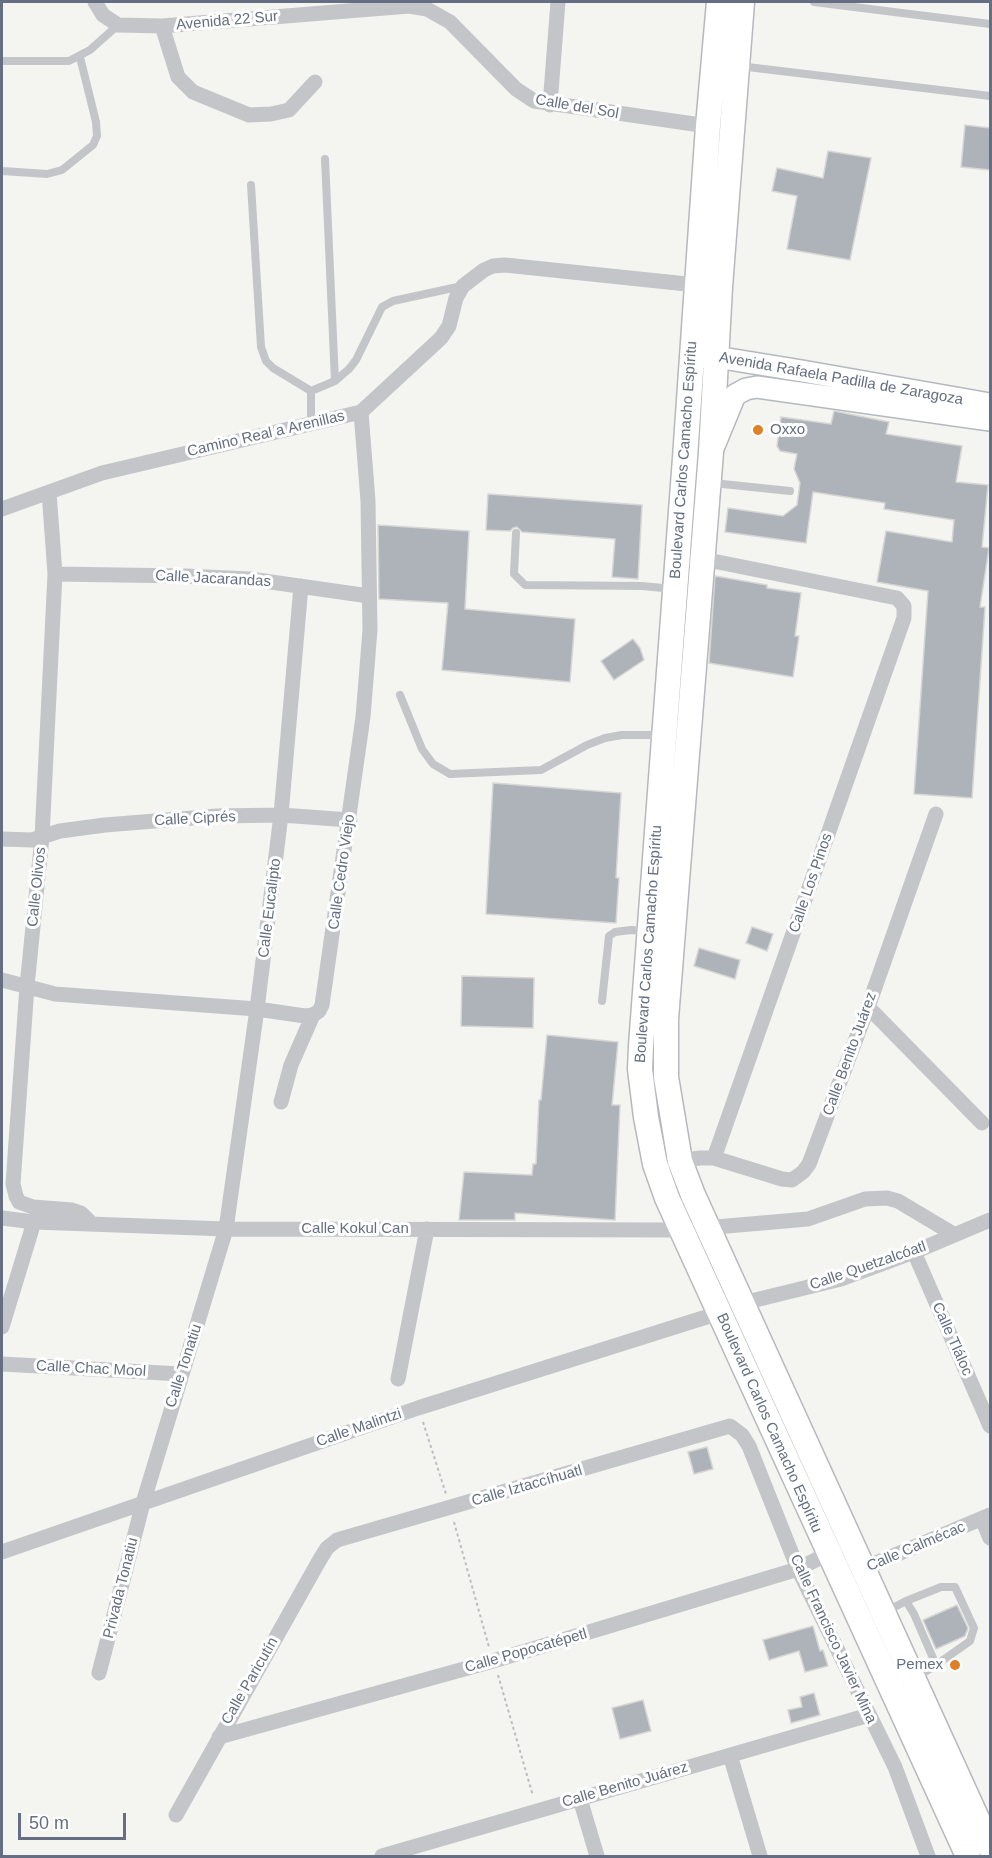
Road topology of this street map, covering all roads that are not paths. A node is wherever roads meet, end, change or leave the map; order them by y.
1 (95, 2) edge
2 (558, 2) edge
3 (719, 2) edge
4 (742, 2) edge
5 (814, 2) edge
6 (407, 4) edge
7 (990, 24) edge
8 (118, 25) junction
9 (162, 26) junction
10 (80, 57) junction
11 (2, 61) edge
12 (737, 66) junction
13 (315, 82) dead end
14 (990, 96) edge
15 (550, 105) junction
16 (708, 126) junction
17 (325, 159) dead end
18 (2, 171) edge
19 (251, 185) dead end
20 (696, 285) junction
21 (463, 286) junction
22 (720, 287) junction
23 (691, 357) junction
24 (716, 357) junction
25 (749, 363) junction
26 (335, 381) junction
27 (746, 389) junction
28 (311, 391) junction
29 (990, 405) edge
30 (361, 412) junction
31 (990, 420) edge
32 (311, 422) junction
33 (711, 452) junction
34 (708, 482) junction
35 (790, 491) dead end
36 (49, 492) junction
37 (2, 509) edge
38 (516, 533) dead end
39 (703, 559) junction
40 (677, 560) junction
41 (55, 574) junction
42 (301, 586) junction
43 (675, 589) junction
44 (369, 596) junction
45 (400, 695) dead end
46 (663, 735) junction
47 (936, 814) dead end
48 (281, 815) junction
49 (350, 820) junction
50 (42, 837) junction
51 (2, 839) edge
52 (649, 932) junction
53 (2, 980) edge
54 (27, 986) junction
55 (602, 1001) dead end
56 (868, 1007) junction
57 (257, 1009) junction
58 (313, 1015) junction
59 (281, 1102) dead end
60 (982, 1123) dead end
61 (714, 1158) junction
62 (680, 1161) junction
63 (655, 1164) junction
64 (2, 1218) edge
65 (990, 1220) edge
66 (34, 1222) junction
67 (92, 1224) junction
68 (708, 1226) junction
69 (226, 1229) junction
70 (427, 1229) junction
71 (681, 1230) junction
72 (955, 1235) junction
73 (914, 1252) junction
74 (743, 1303) junction
75 (719, 1312) junction
76 (2, 1327) edge
77 (2, 1364) edge
78 (181, 1374) junction
79 (398, 1379) dead end
80 (730, 1426) joint
81 (990, 1426) edge
82 (143, 1503) junction
83 (986, 1517) edge
84 (990, 1538) edge
85 (852, 1542) junction
86 (327, 1548) joint
87 (2, 1552) edge
88 (828, 1553) junction
89 (864, 1568) junction
90 (798, 1569) junction
91 (841, 1579) junction
92 (906, 1601) junction
93 (873, 1617) junction
94 (936, 1665) junction
95 (99, 1673) dead end
96 (914, 1679) junction
97 (868, 1715) junction
98 (219, 1737) junction
99 (730, 1755) junction
100 (580, 1799) junction
101 (176, 1815) dead end
102 (990, 1847) edge
103 (430, 1850) edge
104 (382, 1857) edge
105 (597, 1857) edge
106 (760, 1857) edge
107 (928, 1857) edge
108 (968, 1857) edge

1 - 8 street
2 - 15 street
3 - 16 main road, Boulevard Carlos Camacho Espíritu
4 - 12 main road, Boulevard Carlos Camacho Espíritu
5 - 7 lane
6 - 9 street, Avenida 22 Sur
6 - 15 street, Calle del Sol
8 - 9 street, Avenida 22 Sur
8 - 10 lane
9 - 13 street
10 - 11 lane
10 - 18 lane
12 - 14 lane
12 - 22 main road, Boulevard Carlos Camacho Espíritu
15 - 16 street, Calle del Sol
16 - 20 main road, Boulevard Carlos Camacho Espíritu
17 - 26 lane
19 - 28 lane
20 - 21 street
20 - 22 street
20 - 23 main road, Boulevard Carlos Camacho Espíritu
21 - 26 lane
21 - 30 street, Camino Real a Arenillas
22 - 24 main road, Boulevard Carlos Camacho Espíritu
23 - 24 main road, Avenida Rafaela Padilla de Zaragoza
23 - 40 main road, Boulevard Carlos Camacho Espíritu
24 - 25 main road, Avenida Rafaela Padilla de Zaragoza
24 - 33 main road, Boulevard Carlos Camacho Espíritu
25 - 27 main road
25 - 29 main road, Avenida Rafaela Padilla de Zaragoza
26 - 28 lane
27 - 31 main road, Avenida Rafaela Padilla de Zaragoza
27 - 33 main road, Avenida Rafaela Padilla de Zaragoza
28 - 32 lane
30 - 32 street, Camino Real a Arenillas
30 - 44 street, Calle Cedro Viejo
32 - 36 street, Camino Real a Arenillas
33 - 34 main road, Boulevard Carlos Camacho Espíritu
34 - 35 lane
34 - 39 main road, Boulevard Carlos Camacho Espíritu
36 - 37 street, Camino Real a Arenillas
36 - 41 street, Calle Olivos
38 - 43 lane
39 - 40 street
39 - 61 street, Calle Los Pinos
39 - 62 main road, Boulevard Carlos Camacho Espíritu
40 - 43 main road, Boulevard Carlos Camacho Espíritu
41 - 42 street, Calle Jacarandas
41 - 50 street, Calle Olivos
42 - 44 street, Calle Jacarandas
42 - 48 street, Calle Eucalipto
43 - 46 main road, Boulevard Carlos Camacho Espíritu
44 - 49 street, Calle Cedro Viejo
45 - 46 lane
46 - 52 main road, Boulevard Carlos Camacho Espíritu
47 - 56 street, Calle Benito Juárez
48 - 49 street, Calle Ciprés
48 - 50 street, Calle Ciprés
48 - 57 street, Calle Eucalipto
49 - 58 street, Calle Cedro Viejo
50 - 51 street, Calle Ciprés
50 - 54 street, Calle Olivos
52 - 55 lane
52 - 63 main road, Boulevard Carlos Camacho Espíritu
53 - 54 street
54 - 57 street
54 - 67 street, Calle Olivos
56 - 60 street
56 - 61 street, Calle Benito Juárez
57 - 58 street
57 - 69 street, Calle Eucalipto
58 - 59 street, Calle Cedro Viejo
61 - 62 street, Calle Benito Juárez
62 - 63 street, Calle Benito Juárez
62 - 68 main road, Boulevard Carlos Camacho Espíritu
63 - 71 main road, Boulevard Carlos Camacho Espíritu
64 - 66 street, Calle Kokul Can
65 - 72 street, Calle Quetzalcóatl
66 - 67 street, Calle Kokul Can
66 - 76 street
67 - 69 street, Calle Kokul Can
68 - 71 street, Calle Kokul Can
68 - 72 street, Calle Kokul Can
68 - 74 main road, Boulevard Carlos Camacho Espíritu
69 - 70 street, Calle Kokul Can
69 - 78 street, Calle Tonatiu
70 - 71 street, Calle Kokul Can
70 - 79 street
71 - 75 main road, Boulevard Carlos Camacho Espíritu
72 - 73 street, Calle Quetzalcóatl
73 - 74 street, Calle Quetzalcóatl
73 - 81 street, Calle Tláloc
74 - 85 main road, Boulevard Carlos Camacho Espíritu
75 - 82 street, Calle Malintzi
75 - 88 main road, Boulevard Carlos Camacho Espíritu
77 - 78 street, Calle Chac Mool
78 - 82 street, Calle Tonatiu
80 - 86 street, Calle Iztaccíhuatl
80 - 90 street, Calle Francisco Javier Mina
82 - 87 street, Calle Malintzi
82 - 95 street, Privada Tonatiu
83 - 84 street
83 - 89 street, Calle Calmécac
85 - 88 street, Calle Popocatépetl
85 - 89 main road, Boulevard Carlos Camacho Espíritu
86 - 98 street, Calle Paricutín
88 - 90 street, Calle Popocatépetl
88 - 91 main road, Boulevard Carlos Camacho Espíritu
89 - 91 street, Calle Calmécac
89 - 93 main road, Boulevard Carlos Camacho Espíritu
90 - 97 street, Calle Francisco Javier Mina
90 - 98 street, Calle Popocatépetl
91 - 93 main road, Boulevard Carlos Camacho Espíritu
92 - 93 lane
92 - 94 lane
92 - 94 lane
93 - 96 main road, Boulevard Carlos Camacho Espíritu
93 - 108 main road, Boulevard Carlos Camacho Espíritu
94 - 96 lane
96 - 102 main road, Boulevard Carlos Camacho Espíritu
97 - 99 street, Calle Benito Juárez
97 - 107 street, Calle Francisco Javier Mina
98 - 101 street, Calle Paricutín
99 - 100 street, Calle Benito Juárez
99 - 106 street
100 - 103 street, Calle Benito Juárez
100 - 105 street
103 - 104 street, Calle Benito Juárez

